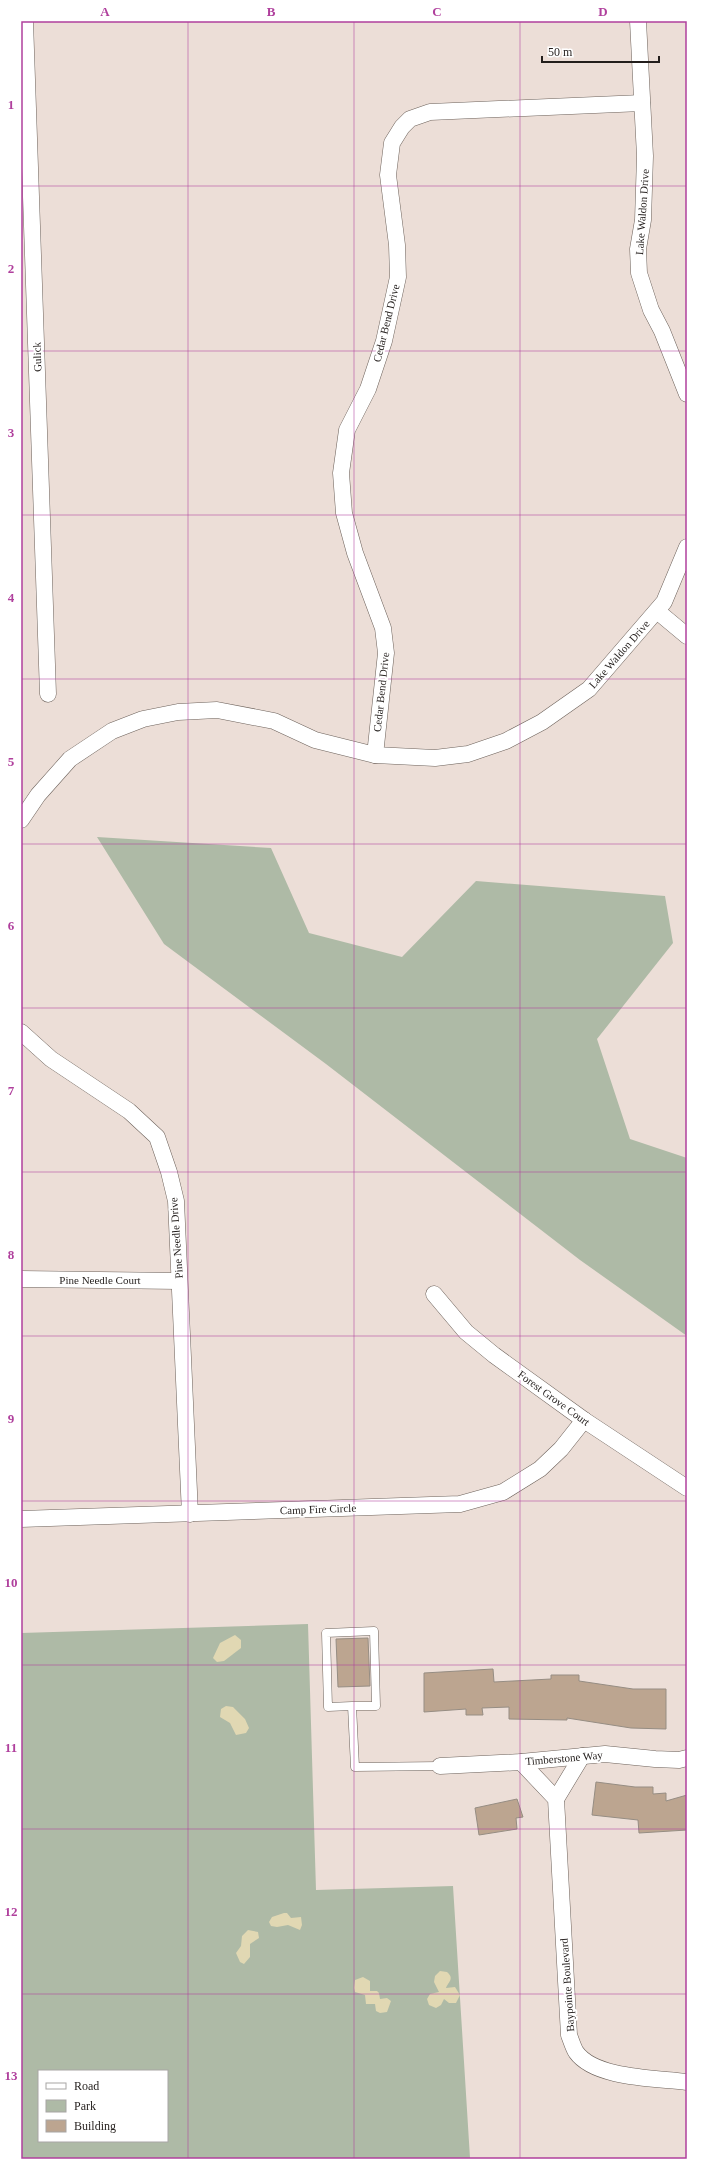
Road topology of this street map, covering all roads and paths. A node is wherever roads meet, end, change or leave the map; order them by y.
1 (25, 21) edge
2 (638, 21) edge
3 (642, 103) junction
4 (687, 394) edge
5 (687, 547) edge
6 (657, 611) junction
7 (687, 636) edge
8 (48, 694) dead end
9 (375, 755) junction
10 (21, 820) edge
11 (21, 1032) edge
12 (21, 1280) edge
13 (179, 1281) junction
14 (434, 1294) dead end
15 (584, 1420) junction
16 (687, 1488) edge
17 (190, 1514) junction
18 (21, 1519) edge
19 (352, 1706) junction
20 (582, 1756) junction
21 (687, 1758) edge
22 (520, 1762) junction
23 (440, 1766) joint
24 (556, 1799) junction
25 (687, 2082) edge

1 - 8 street, Gulick
2 - 3 street, Lake Waldon Drive
3 - 4 street, Lake Waldon Drive
3 - 9 street, Cedar Bend Drive
5 - 6 street, Lake Waldon Drive
6 - 7 street
6 - 9 street, Lake Waldon Drive
9 - 10 street, Lake Waldon Drive
11 - 13 street, Pine Needle Drive
12 - 13 street, Pine Needle Court
13 - 17 street, Pine Needle Drive
14 - 15 street, Forest Grove Court
15 - 16 street, Forest Grove Court
15 - 17 street, Camp Fire Circle
17 - 18 street, Camp Fire Circle
19 - 19 lane
19 - 23 lane
20 - 21 street, Timberstone Way
20 - 22 street, Timberstone Way
20 - 24 street
22 - 23 street, Timberstone Way
22 - 24 street
24 - 25 street, Baypointe Boulevard

